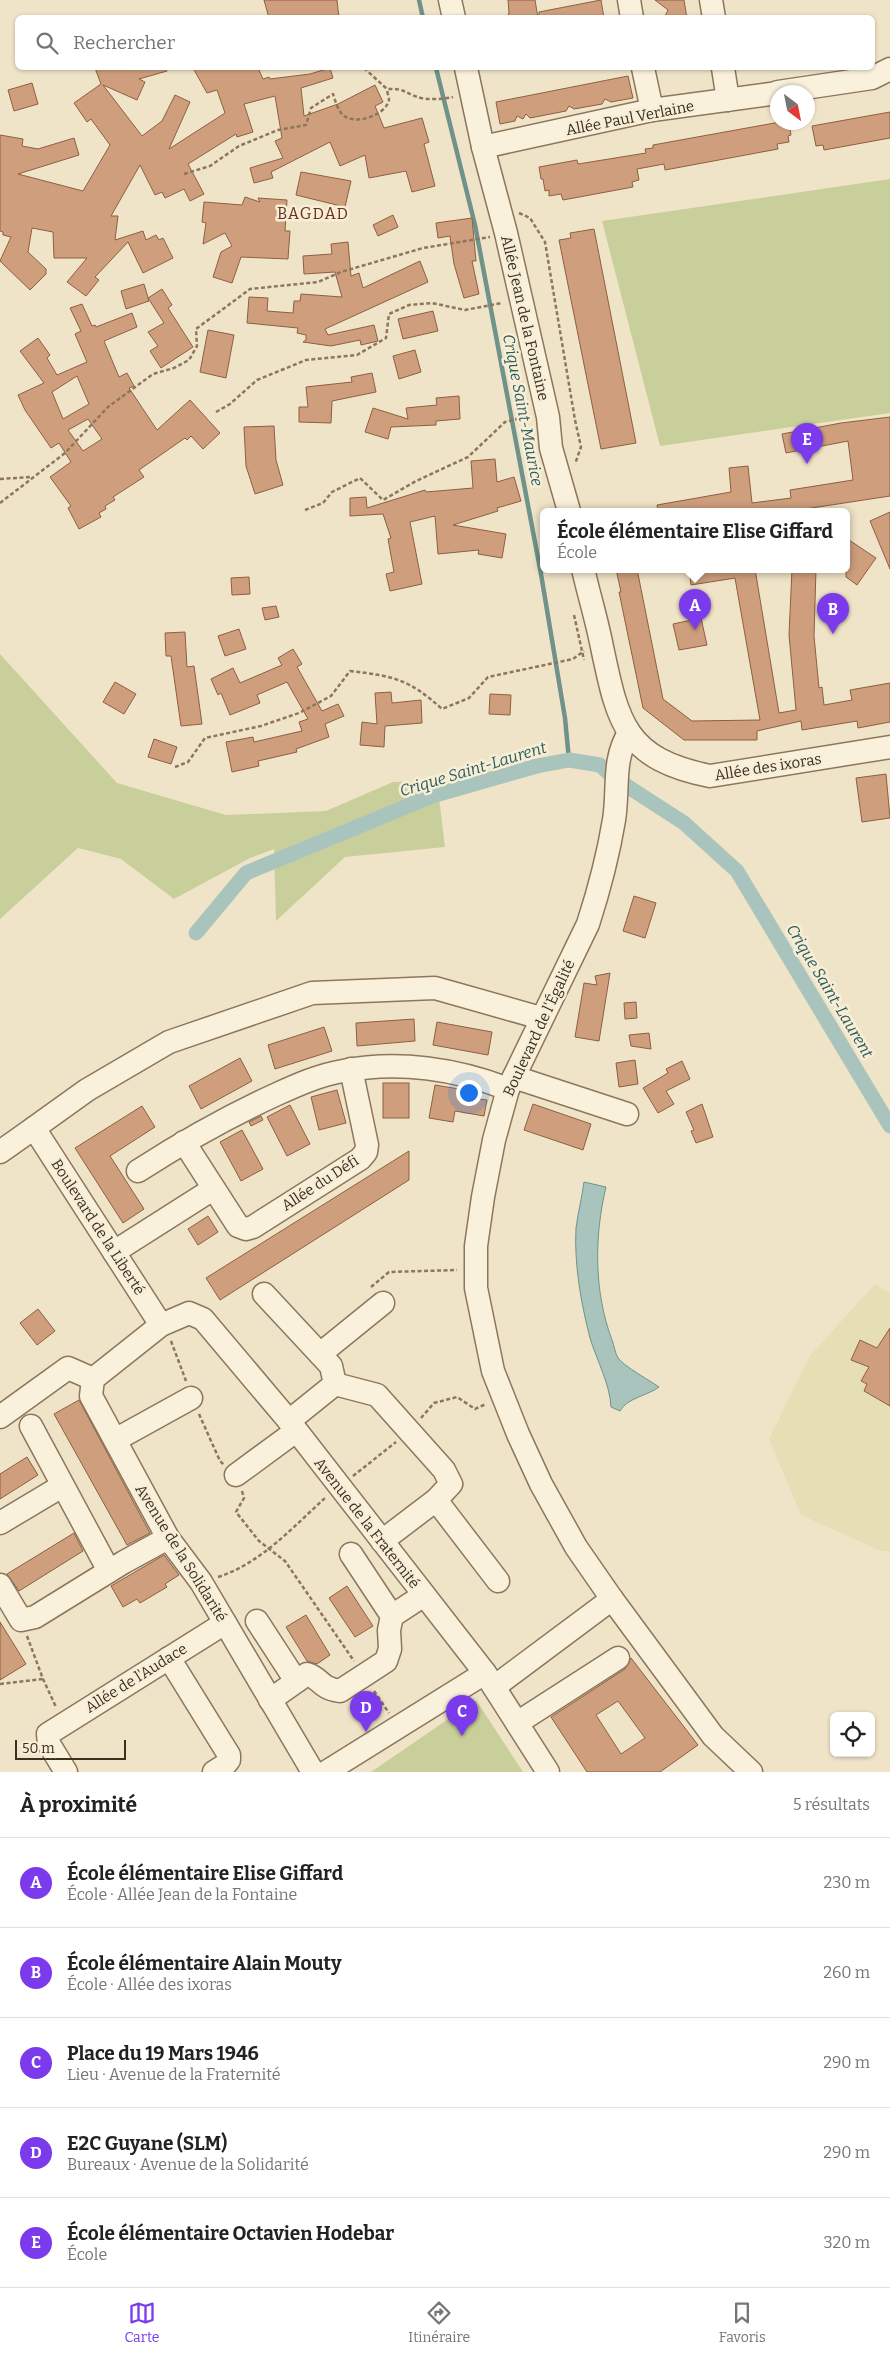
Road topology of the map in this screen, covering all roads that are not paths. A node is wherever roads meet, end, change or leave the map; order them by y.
1 (450, 0) edge
2 (629, 0) edge
3 (711, 0) edge
4 (453, 15) edge
5 (632, 15) edge
6 (714, 15) edge
7 (890, 69) edge
8 (470, 70) edge
9 (643, 70) edge
10 (723, 70) edge
11 (815, 87) edge
12 (770, 94) edge
13 (728, 100) junction
14 (652, 110) junction
15 (483, 147) junction
16 (568, 508) edge
17 (584, 573) edge
18 (629, 733) junction
19 (890, 747) edge
20 (541, 1018) junction
21 (351, 1070) junction
22 (511, 1083) junction
23 (627, 1114) dead end
24 (34, 1128) junction
25 (184, 1142) junction
26 (0, 1152) edge
27 (138, 1171) dead end
28 (213, 1189) junction
29 (114, 1252) junction
30 (264, 1294) dead end
31 (383, 1303) dead end
32 (161, 1325) junction
33 (320, 1354) junction
34 (93, 1379) junction
35 (335, 1384) junction
36 (191, 1398) road end
37 (0, 1417) edge
38 (31, 1426) dead end
39 (293, 1426) junction
40 (115, 1440) junction
41 (236, 1475) road end
42 (62, 1486) junction
43 (436, 1500) junction
44 (0, 1522) edge
45 (168, 1538) junction
46 (382, 1541) junction
47 (351, 1554) dead end
48 (109, 1571) junction
49 (498, 1581) dead end
50 (0, 1585) edge
51 (424, 1595) junction
52 (612, 1599) junction
53 (392, 1616) junction
54 (257, 1621) dead end
55 (225, 1623) junction
56 (169, 1658) junction
57 (618, 1658) dead end
58 (490, 1680) junction
59 (296, 1681) junction
60 (270, 1700) junction
61 (517, 1723) junction
62 (66, 1772) edge
63 (214, 1772) edge
64 (312, 1772) edge
65 (326, 1772) edge
66 (548, 1772) edge
67 (751, 1772) edge

1 - 4 street
2 - 5 street
3 - 6 street
7 - 11 street, Allée Paul Verlaine
8 - 15 street, Allée Jean de la Fontaine
9 - 14 street
10 - 13 street
12 - 13 street, Allée Paul Verlaine
13 - 14 street, Allée Paul Verlaine
14 - 15 street, Allée Paul Verlaine
15 - 16 street, Allée Jean de la Fontaine
17 - 18 street
18 - 19 street, Allée des ixoras
18 - 20 street, Boulevard de l'Égalité
20 - 22 street, Boulevard de l'Égalité
20 - 24 street
21 - 22 street
21 - 25 street
21 - 28 street, Allée du Défi
22 - 23 street
22 - 52 street, Boulevard de l'Égalité
24 - 26 street
24 - 29 street, Boulevard de la Liberté
25 - 27 street
25 - 28 street, Allée du Défi
28 - 29 street
29 - 32 street, Boulevard de la Liberté
30 - 33 street
31 - 33 street
32 - 34 street
32 - 39 street, Avenue de la Fraternité
33 - 35 street
34 - 37 street
34 - 40 street, Avenue de la Solidarité
35 - 39 street
35 - 43 street
36 - 40 street
38 - 42 street
39 - 41 street
39 - 46 street, Avenue de la Fraternité
40 - 45 street, Avenue de la Solidarité
42 - 44 street
42 - 48 street
43 - 46 street
43 - 49 street
45 - 48 street
45 - 55 street, Avenue de la Solidarité
46 - 51 street, Avenue de la Fraternité
47 - 53 street
48 - 50 street
51 - 53 street
51 - 58 street, Avenue de la Fraternité
52 - 58 street
52 - 67 street, Boulevard de l'Égalité
53 - 59 street
54 - 59 street
55 - 56 street, Allée de l'Audace
55 - 60 street, Avenue de la Solidarité
56 - 62 street, Allée de l'Audace
56 - 63 street
57 - 61 street
58 - 61 street, Avenue de la Fraternité
58 - 65 street
59 - 60 street
60 - 64 street, Avenue de la Solidarité
61 - 66 street, Avenue de la Fraternité

